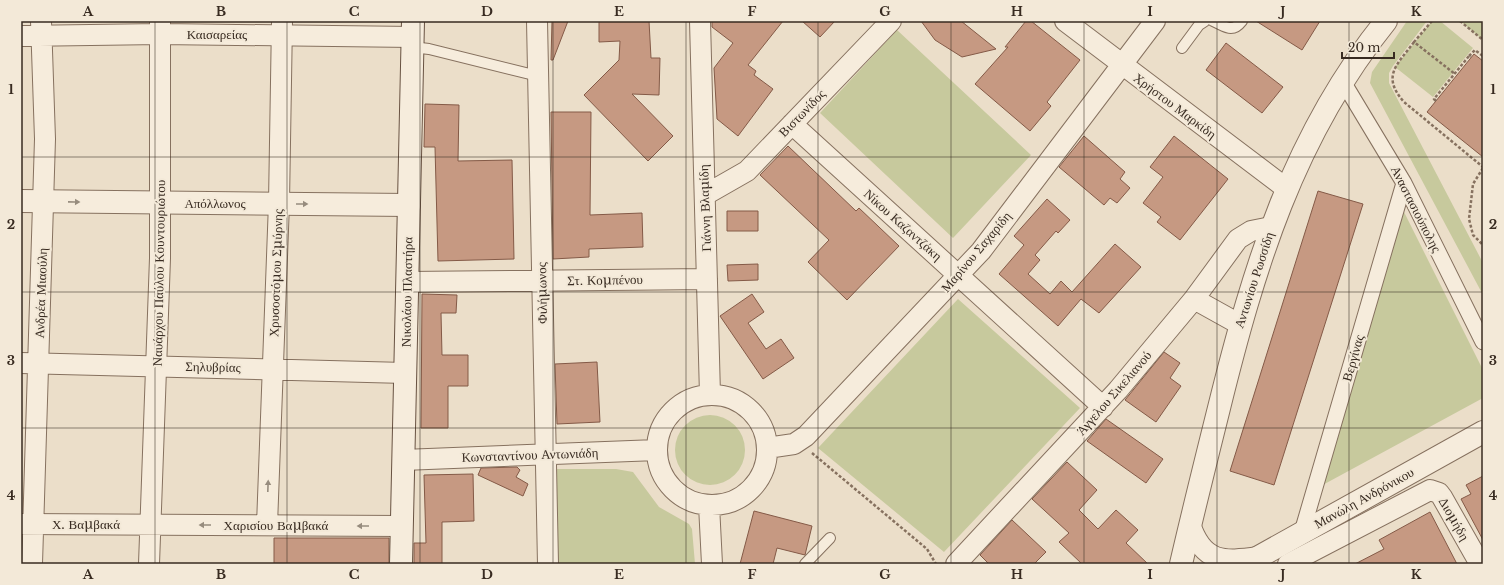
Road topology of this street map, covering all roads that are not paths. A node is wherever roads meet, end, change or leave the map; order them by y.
1 (537, 21) edge
2 (700, 21) edge
3 (891, 21) edge
4 (1065, 21) edge
5 (1155, 21) edge
6 (1205, 21) edge
7 (1213, 21) edge
8 (1242, 21) edge
9 (1386, 21) edge
10 (160, 27) edge
11 (41, 28) edge
12 (282, 28) edge
13 (413, 35) edge
14 (21, 36) edge
15 (1182, 48) dead end
16 (1121, 65) junction
17 (538, 76) junction
18 (1342, 80) junction
19 (792, 124) junction
20 (1404, 183) junction
21 (1287, 189) junction
22 (705, 194) junction
23 (21, 201) edge
24 (44, 201) junction
25 (160, 202) junction
26 (279, 203) junction
27 (409, 204) junction
28 (1271, 227) junction
29 (958, 275) junction
30 (707, 278) junction
31 (541, 281) junction
32 (407, 282) junction
33 (1194, 299) junction
34 (1240, 324) junction
35 (1483, 342) edge
36 (30, 363) edge
37 (157, 366) junction
38 (273, 369) junction
39 (405, 373) junction
40 (710, 395) junction
41 (1103, 407) junction
42 (1483, 432) edge
43 (767, 448) junction
44 (657, 450) junction
45 (545, 454) junction
46 (403, 460) junction
47 (709, 505) junction
48 (1346, 508) junction
49 (27, 524) edge
50 (1190, 524) junction
51 (150, 525) junction
52 (267, 525) junction
53 (402, 526) junction
54 (1357, 527) junction
55 (1302, 532) junction
56 (830, 538) dead end
57 (1252, 560) edge
58 (32, 564) edge
59 (149, 564) edge
60 (401, 564) edge
61 (548, 564) edge
62 (712, 564) edge
63 (805, 564) edge
64 (956, 564) edge
65 (1181, 564) edge
66 (1288, 564) edge
67 (1480, 564) edge

1 - 17 street, Φιλήμωνος
2 - 22 street, Γιάννη Βλαμίδη
3 - 19 street, Βιστωνίδος
4 - 16 street, Χρήστου Μαρκίδη
5 - 16 street, Μαρίνου Σαχαρίδη
6 - 15 lane
7 - 8 lane
9 - 18 street, Αντωνίου Ρωσσίδη
10 - 11 street, Καισαρείας
10 - 12 street, Καισαρείας
10 - 25 street, Ναυάρχου Παύλου Κουντουριώτου
11 - 14 street, Καισαρείας
11 - 24 street, Ανδρέα Μιαούλη
12 - 13 street, Καισαρείας
12 - 26 street, Χρυσοστόμου Σμύρνης
13 - 17 lane
13 - 27 street, Νικολάου Πλαστήρα
16 - 21 street, Χρήστου Μαρκίδη
16 - 29 street, Μαρίνου Σαχαρίδη
17 - 31 street, Φιλήμωνος
18 - 20 street, Αναστασιούπολης
18 - 21 street, Αντωνίου Ρωσσίδη
19 - 22 street, Βιστωνίδος
19 - 29 street, Νίκου Καζαντζάκη
20 - 35 street, Αναστασιούπολης
20 - 55 street, Βεργίνας
21 - 28 street, Αντωνίου Ρωσσίδη
22 - 30 street, Γιάννη Βλαμίδη
23 - 24 street, Απόλλωνος
24 -> 25 street, Απόλλωνος
24 - 36 street, Ανδρέα Μιαούλη
25 - 26 street, Απόλλωνος
25 - 37 street, Ναυάρχου Παύλου Κουντουριώτου
26 -> 27 street, Απόλλωνος
26 - 38 street, Χρυσοστόμου Σμύρνης
27 - 32 street, Νικολάου Πλαστήρα
28 - 33 street, Άγγελου Σικελιανού
28 - 34 street, Αντωνίου Ρωσσίδη
29 - 41 street, Νίκου Καζαντζάκη
29 - 43 street, Μαρίνου Σαχαρίδη
30 - 31 street, Στ. Κομπένου
30 - 40 street, Γιάννη Βλαμίδη
31 - 32 street, Στ. Κομπένου
31 - 45 street, Φιλήμωνος
32 - 39 street, Νικολάου Πλαστήρα
33 - 34 street
33 - 41 street, Άγγελου Σικελιανού
34 - 50 street, Αντωνίου Ρωσσίδη
36 - 37 street, Σηλυβρίας
36 - 49 street, Ανδρέα Μιαούλη
37 - 38 street, Σηλυβρίας
37 - 51 street, Ναυάρχου Παύλου Κουντουριώτου
38 - 39 street, Σηλυβρίας
52 -> 38 street, Χρυσοστόμου Σμύρνης
39 - 46 street, Νικολάου Πλαστήρα
40 - 43 street
40 - 44 street
41 - 64 street, Άγγελου Σικελιανού
42 - 48 street, Μανώλη Ανδρόνικου
43 - 47 street
44 - 45 street, Κωνσταντίνου Αντωνιάδη
44 - 47 street
45 - 46 street, Κωνσταντίνου Αντωνιάδη
45 - 61 street, Φιλήμωνος
46 - 53 street, Νικολάου Πλαστήρα
47 - 62 street
48 - 54 street
48 - 55 street, Μανώλη Ανδρόνικου
49 - 51 street, Χ. Βαμβακά
49 - 58 street, Ανδρέα Μιαούλη
50 - 57 street
50 - 65 street, Αντωνίου Ρωσσίδη
52 -> 51 street, Χαρισίου Βαμβακά
51 - 59 street, Ναυάρχου Παύλου Κουντουριώτου
53 -> 52 street, Χαρισίου Βαμβακά
53 - 60 street, Νικολάου Πλαστήρα
54 - 66 street
54 - 67 street, Διομήδη
55 - 57 street, Μανώλη Ανδρόνικου
56 - 63 lane

